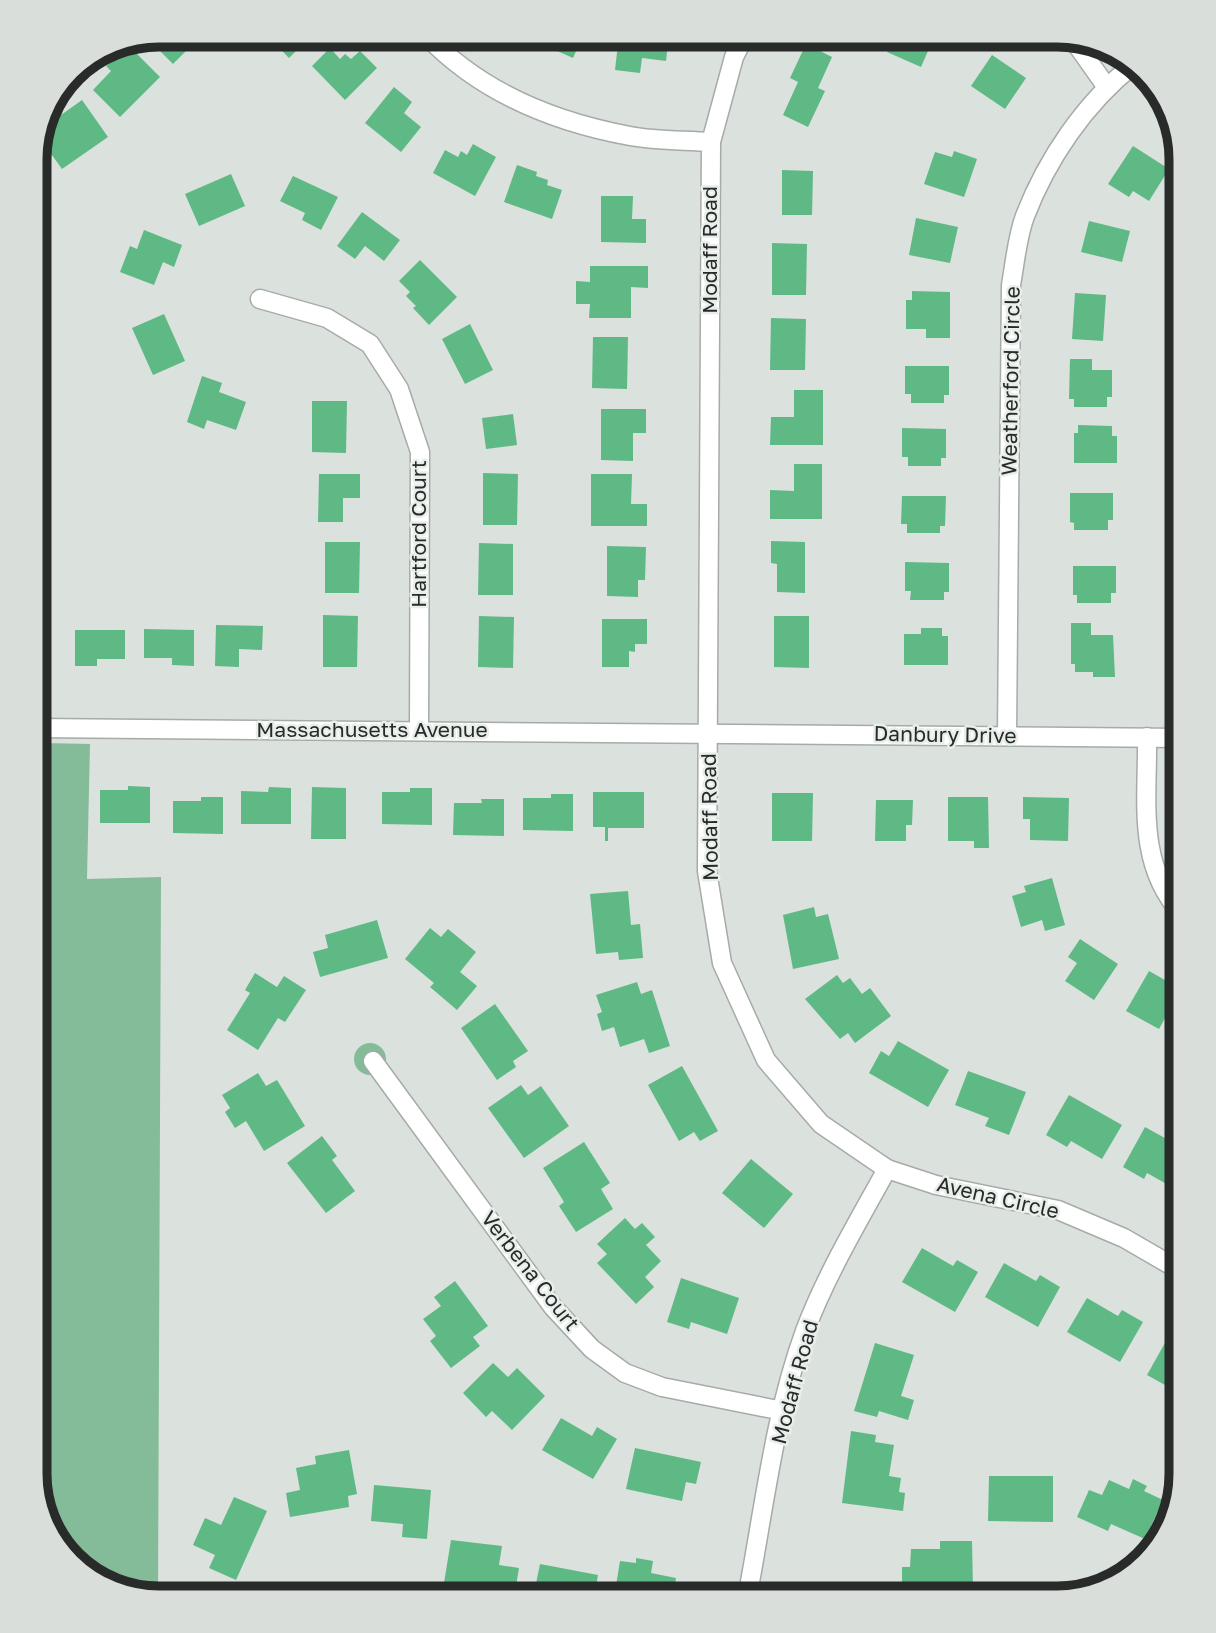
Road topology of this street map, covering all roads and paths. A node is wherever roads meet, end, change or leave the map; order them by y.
1 (441, 47) edge
2 (739, 47) edge
3 (1080, 50) edge
4 (1125, 71) edge
5 (1106, 86) junction
6 (711, 142) junction
7 (260, 299) dead end
8 (47, 728) edge
9 (419, 731) junction
10 (709, 732) junction
11 (1007, 736) junction
12 (1147, 737) junction
13 (1169, 738) edge
14 (1169, 896) edge
15 (373, 1061) dead end
16 (887, 1169) junction
17 (1169, 1264) edge
18 (783, 1411) junction
19 (749, 1586) edge

1 - 6 street
2 - 6 street, Modaff Road
3 - 5 street
4 - 5 street, Weatherford Circle
5 - 11 street, Weatherford Circle
6 - 10 street, Modaff Road
7 - 9 street, Hartford Court
8 - 9 street, Massachusetts Avenue
9 - 10 street, Massachusetts Avenue
10 - 11 street, Danbury Drive
10 - 16 street, Modaff Road
11 - 12 street, Danbury Drive
12 - 13 street, Danbury Drive
12 - 14 street
15 - 18 street, Verbena Court
16 - 17 street, Avena Circle
16 - 18 street, Modaff Road
18 - 19 street, Modaff Road

